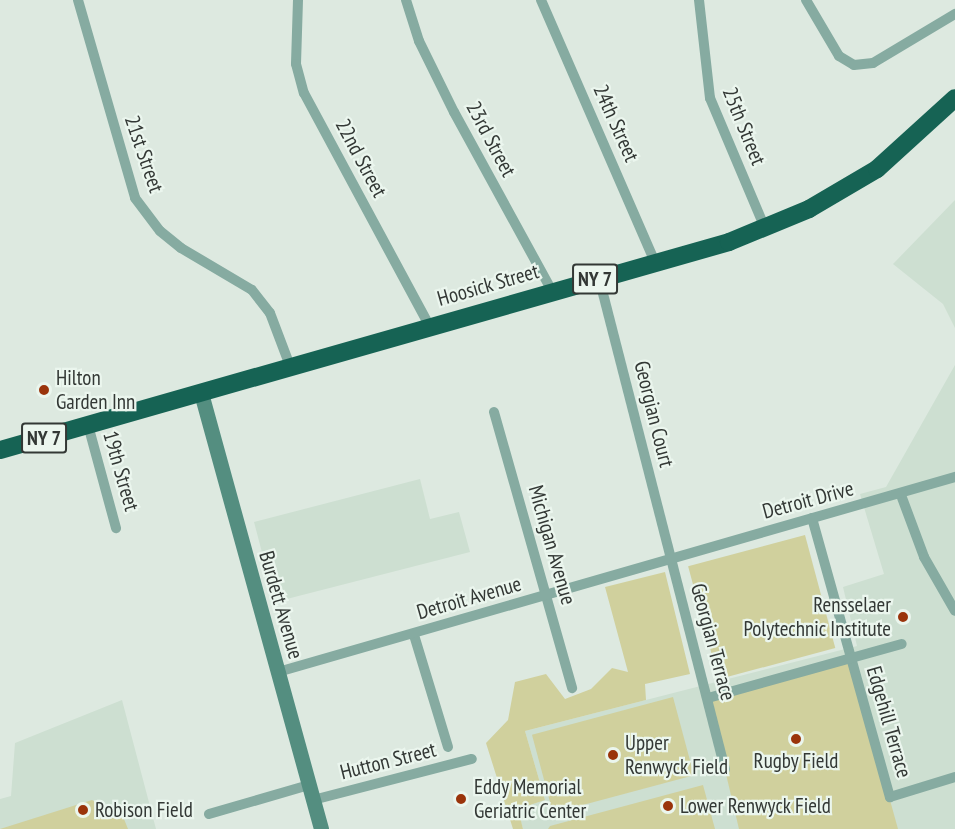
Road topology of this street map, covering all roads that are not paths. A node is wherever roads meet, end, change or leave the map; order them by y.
1 (78, 0) edge
2 (298, 0) edge
3 (406, 0) edge
4 (542, 0) edge
5 (699, 0) edge
6 (806, 0) edge
7 (955, 14) edge
8 (955, 99) edge
9 (765, 228) junction
10 (655, 262) junction
11 (599, 278) junction
12 (552, 291) junction
13 (429, 325) junction
14 (290, 366) junction
15 (201, 393) junction
16 (494, 412) dead end
17 (88, 425) junction
18 (0, 450) edge
19 (955, 477) edge
20 (901, 495) junction
21 (812, 518) junction
22 (116, 528) dead end
23 (671, 560) junction
24 (546, 596) junction
25 (955, 612) edge
26 (414, 635) junction
27 (902, 644) dead end
28 (851, 659) junction
29 (278, 672) junction
30 (572, 687) dead end
31 (708, 698) junction
32 (448, 747) dead end
33 (472, 759) dead end
34 (725, 769) dead end
35 (955, 777) edge
36 (311, 793) junction
37 (209, 814) dead end
38 (321, 829) edge

1 - 14 street, 21st Street
2 - 13 street, 22nd Street
3 - 12 street, 23rd Street
4 - 10 street, 24th Street
5 - 9 street, 25th Street
6 - 7 street
8 - 9 highway, Hoosick Street / NY 7
9 - 10 highway, Hoosick Street / NY 7
10 - 11 highway, Hoosick Street / NY 7
11 - 12 highway, Hoosick Street / NY 7
11 - 23 street, Georgian Court
12 - 13 highway, Hoosick Street / NY 7
13 - 14 highway, Hoosick Street / NY 7
14 - 15 highway, Hoosick Street / NY 7
15 - 17 highway, Hoosick Street / NY 7
15 - 29 street, Burdett Avenue
16 - 24 street, Michigan Avenue
17 - 18 highway, Hoosick Street / NY 7
17 - 22 street, 19th Street
19 - 20 street, Detroit Drive
20 - 21 street, Detroit Drive
20 - 25 street
21 - 23 street, Detroit Drive
21 - 28 street, Edgehill Terrace
23 - 24 street, Detroit Avenue
23 - 31 street, Georgian Terrace
24 - 26 street, Detroit Avenue
24 - 30 street, Michigan Avenue
26 - 29 street, Detroit Avenue
26 - 32 street
27 - 28 street
28 - 31 street
28 - 35 street, Edgehill Terrace
29 - 36 street, Burdett Avenue
31 - 34 street, Georgian Terrace
33 - 36 street, Hutton Street
36 - 37 street, Hutton Street
36 - 38 street, Burdett Avenue

